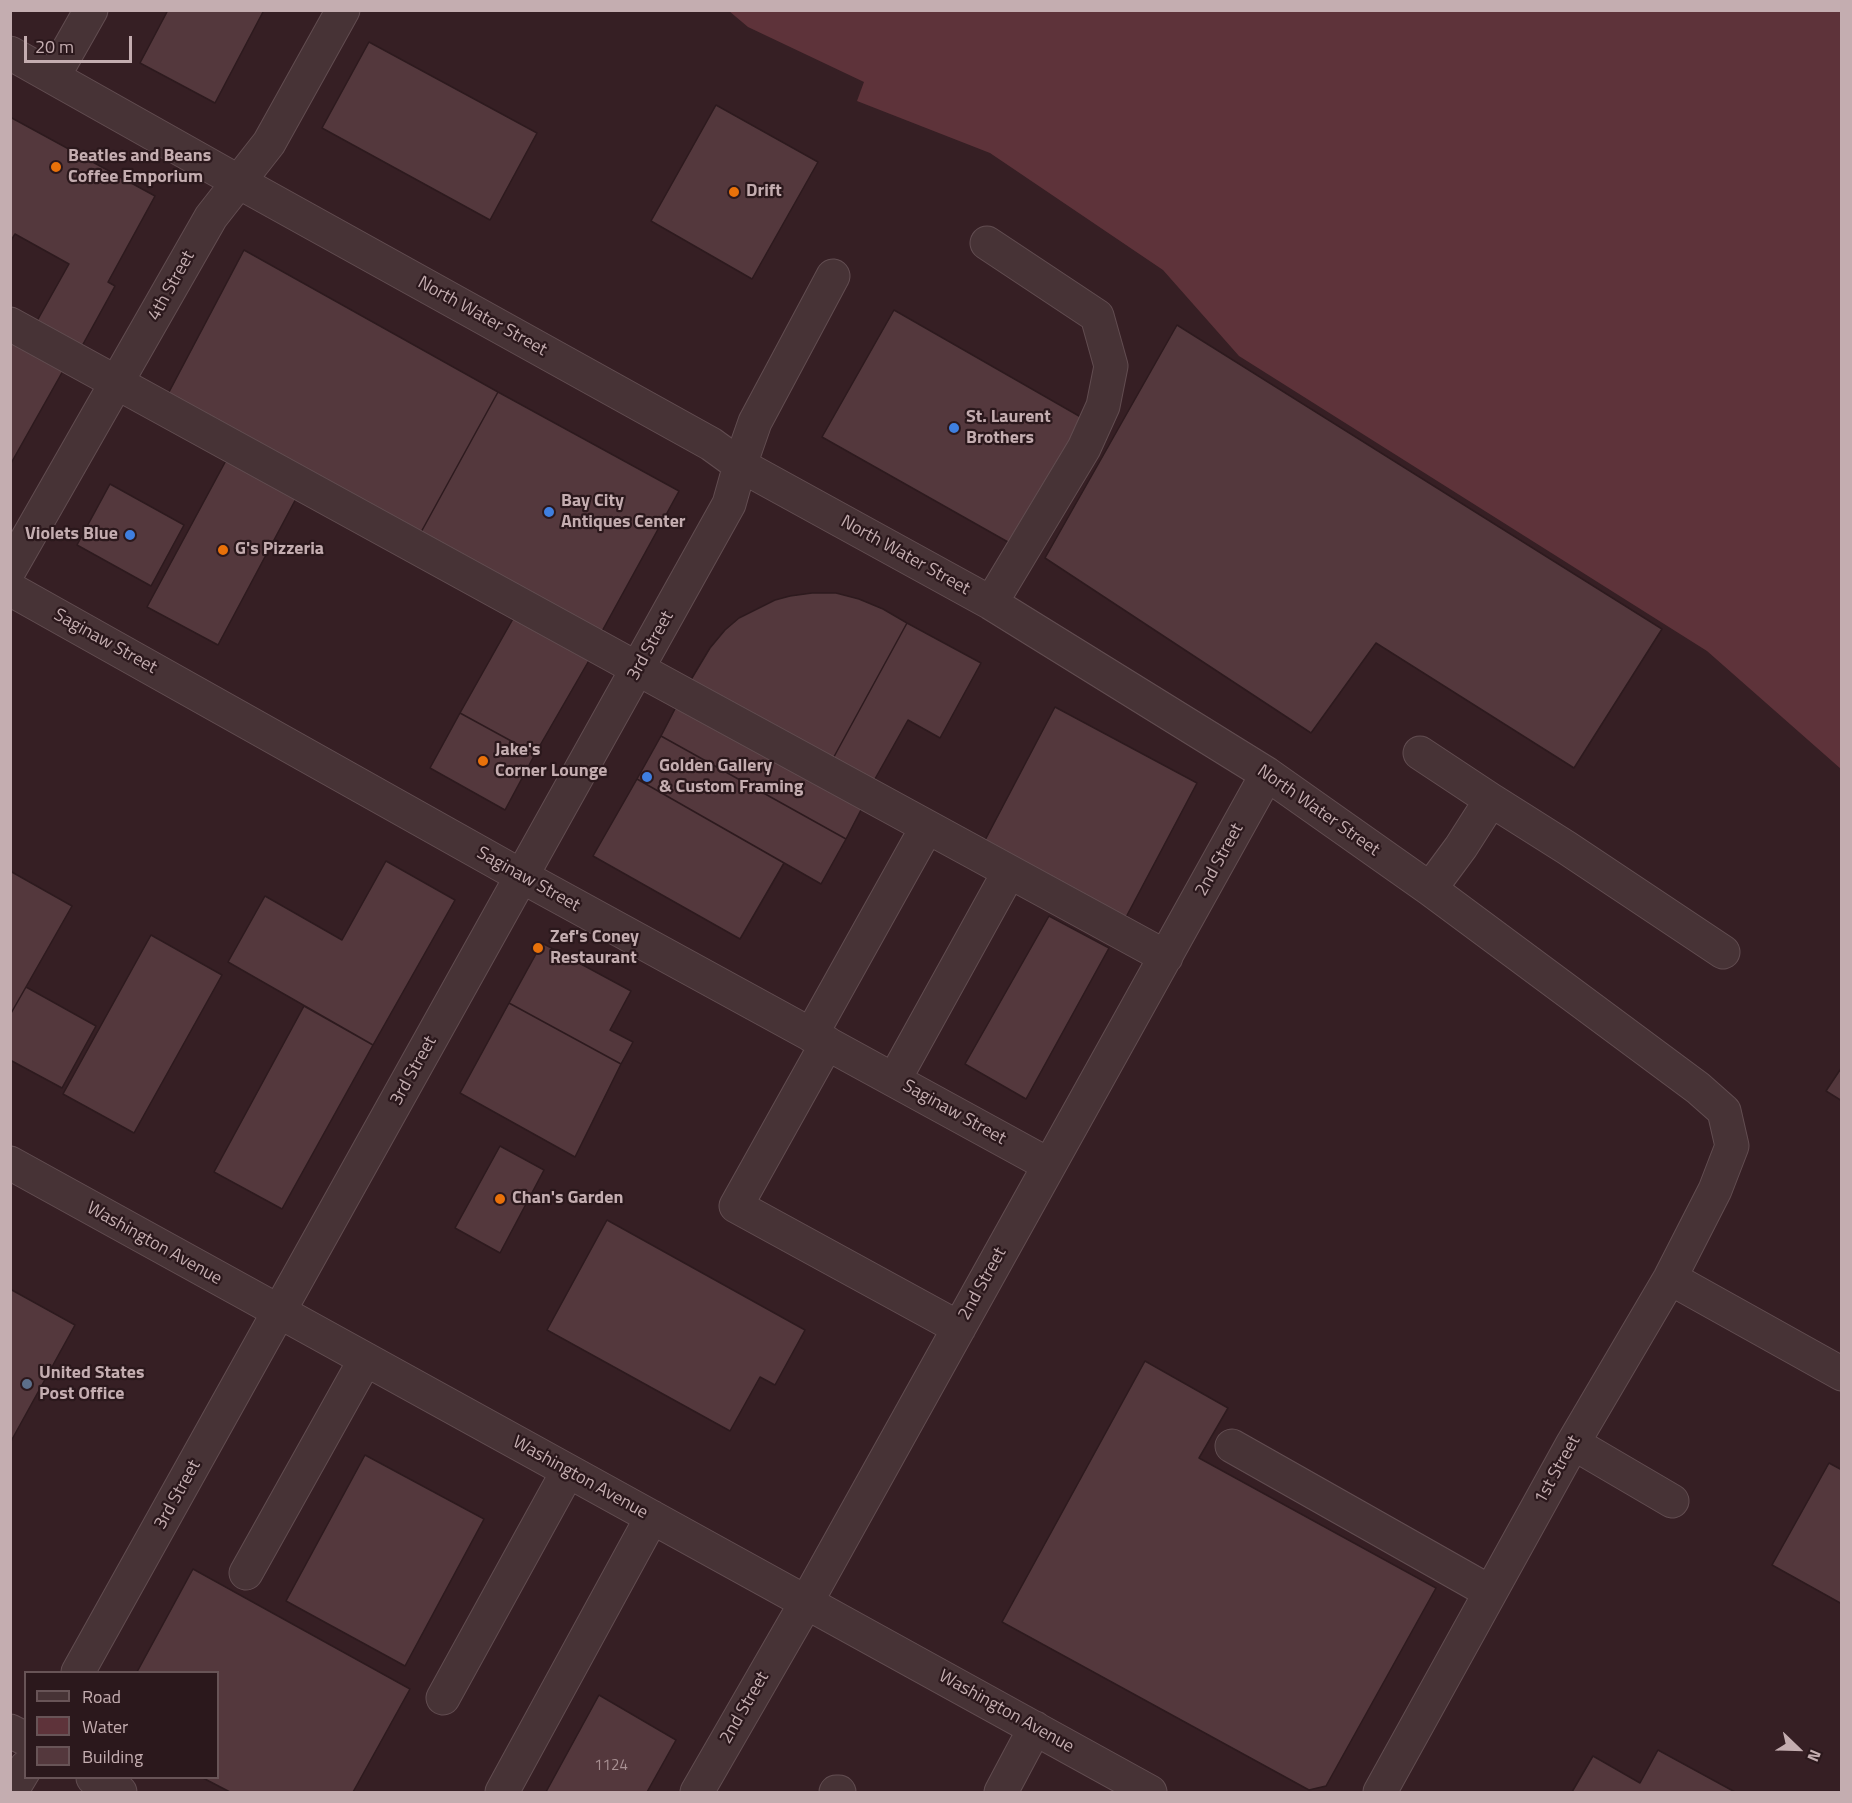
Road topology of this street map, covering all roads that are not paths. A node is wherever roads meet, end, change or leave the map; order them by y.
1 (91, 10) edge
2 (343, 10) edge
3 (10, 53) edge
4 (53, 77) junction
5 (239, 182) junction
6 (987, 243) dead end
7 (833, 276) dead end
8 (10, 324) edge
9 (117, 383) junction
10 (740, 465) junction
11 (10, 569) edge
12 (10, 589) edge
13 (991, 603) junction
14 (638, 669) junction
15 (1420, 753) dead end
16 (1267, 774) junction
17 (1491, 800) junction
18 (927, 827) junction
19 (1009, 872) junction
20 (523, 877) junction
21 (1430, 890) junction
22 (1723, 952) dead end
23 (1166, 957) junction
24 (819, 1039) junction
25 (894, 1080) junction
26 (1732, 1146) joint
27 (10, 1163) edge
28 (1049, 1165) junction
29 (1670, 1278) junction
30 (279, 1313) junction
31 (959, 1328) junction
32 (365, 1360) junction
33 (1842, 1374) edge
34 (1573, 1443) junction
35 (1232, 1446) dead end
36 (568, 1471) junction
37 (1672, 1501) dead end
38 (652, 1517) junction
39 (246, 1573) dead end
40 (1490, 1592) junction
41 (807, 1602) junction
42 (79, 1671) edge
43 (443, 1698) dead end
44 (1035, 1728) junction
45 (10, 1731) edge
46 (24, 1739) edge
47 (24, 1770) edge
48 (95, 1779) edge
49 (11, 1792) edge
50 (120, 1792) edge
51 (502, 1792) edge
52 (697, 1792) edge
53 (1001, 1792) edge
54 (1150, 1792) edge
55 (1380, 1792) edge

1 - 4 street
2 - 5 street, 4th Street
3 - 4 street, North Water Street
4 - 5 street, North Water Street
5 - 9 street, 4th Street
5 - 10 street, North Water Street
6 - 13 street
7 - 10 street, 3rd Street
8 - 9 street
9 - 11 street, 4th Street
9 - 14 street
10 - 13 street, North Water Street
10 - 14 street, 3rd Street
12 - 20 street, Saginaw Street
13 - 16 street, North Water Street
14 - 18 street
14 - 20 street, 3rd Street
15 - 17 street
16 - 21 street, North Water Street
16 - 23 street, 2nd Street
17 - 21 street
17 - 22 street
18 - 19 street
18 - 24 street
19 - 23 street
19 - 25 street
20 - 24 street, Saginaw Street
20 - 30 street, 3rd Street
21 - 26 street, North Water Street
23 - 28 street, 2nd Street
24 - 25 street, Saginaw Street
24 - 31 street
25 - 28 street, Saginaw Street
26 - 29 street, 1st Street
27 - 30 street, Washington Avenue
28 - 31 street, 2nd Street
29 - 33 street
29 - 34 street, 1st Street
30 - 32 street, Washington Avenue
30 - 42 street, 3rd Street
31 - 41 street, 2nd Street
32 - 36 street, Washington Avenue
32 - 39 street
34 - 37 street
34 - 40 street, 1st Street
35 - 40 street
36 - 38 street, Washington Avenue
36 - 43 street
38 - 41 street, Washington Avenue
38 - 51 street
40 - 55 street, 1st Street
41 - 44 street, Washington Avenue
41 - 52 street, 2nd Street
44 - 53 street
44 - 54 street, Washington Avenue
45 - 46 street
47 - 49 street
48 - 50 street

